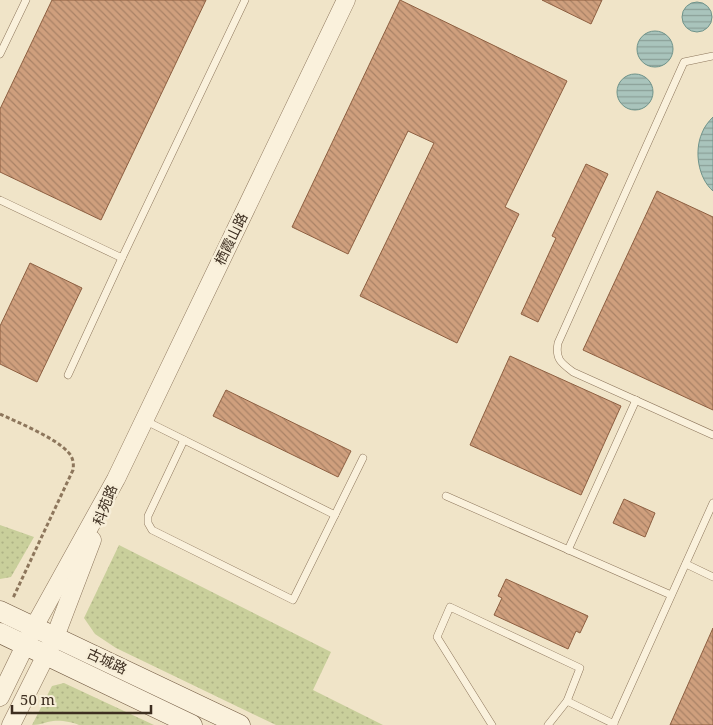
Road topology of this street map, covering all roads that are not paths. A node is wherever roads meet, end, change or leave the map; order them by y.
1 (26, 0) edge
2 (245, 0) edge
3 (346, 0) edge
4 (0, 54) edge
5 (713, 56) edge
6 (0, 200) edge
7 (122, 258) junction
8 (68, 375) dead end
9 (636, 400) junction
10 (144, 420) junction
11 (713, 435) edge
12 (184, 440) junction
13 (363, 458) dead end
14 (116, 478) junction
15 (446, 496) dead end
16 (713, 503) edge
17 (335, 515) junction
18 (568, 550) junction
19 (686, 564) junction
20 (713, 577) edge
21 (671, 595) junction
22 (3, 612) edge
23 (34, 627) junction
24 (0, 633) edge
25 (55, 637) junction
26 (25, 646) junction
27 (46, 655) junction
28 (0, 698) edge
29 (567, 702) junction
30 (613, 724) edge
31 (11, 725) edge
32 (192, 725) edge
33 (240, 725) edge
34 (492, 725) edge
35 (548, 725) edge

1 - 4 lane
2 - 7 lane
3 - 10 street, 栖霞山路
5 - 9 lane
6 - 7 lane
7 - 8 lane
9 - 11 lane
9 - 18 lane
10 - 12 lane
10 - 14 street, 栖霞山路
12 - 17 lane
12 - 17 lane
13 - 17 lane
14 - 23 street, 科苑路
14 - 25 street, 科苑路
15 - 18 lane
16 - 19 lane
18 - 21 lane
19 - 20 lane
19 - 21 lane
21 - 30 lane
22 - 23 main road, 古城路
23 - 25 main road, 古城路
23 - 26 street, 科苑路
24 - 26 main road, 古城路
25 - 27 street, 科苑路
25 - 33 main road, 古城路
26 - 27 main road, 古城路
26 - 28 street, 科苑路
27 - 31 street, 科苑路
27 - 32 main road, 古城路
29 - 30 lane
29 - 34 lane
29 - 35 lane

